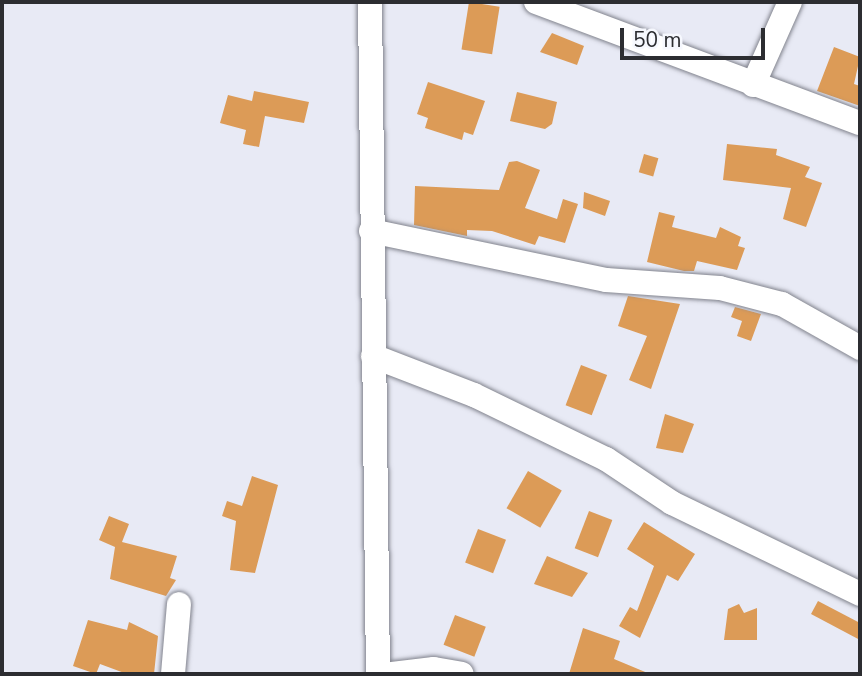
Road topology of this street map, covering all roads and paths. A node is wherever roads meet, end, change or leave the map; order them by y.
1 (370, 2) edge
2 (790, 2) edge
3 (546, 3) edge
4 (752, 85) junction
5 (860, 123) edge
6 (371, 231) junction
7 (860, 348) edge
8 (373, 356) junction
9 (860, 594) edge
10 (179, 604) dead end
11 (173, 674) edge
12 (377, 674) edge
13 (392, 674) edge
14 (462, 674) edge

1 - 6 street
2 - 4 street
3 - 4 street
4 - 5 street
6 - 7 street
6 - 8 street
8 - 9 street
8 - 12 street
10 - 11 street
13 - 14 street

